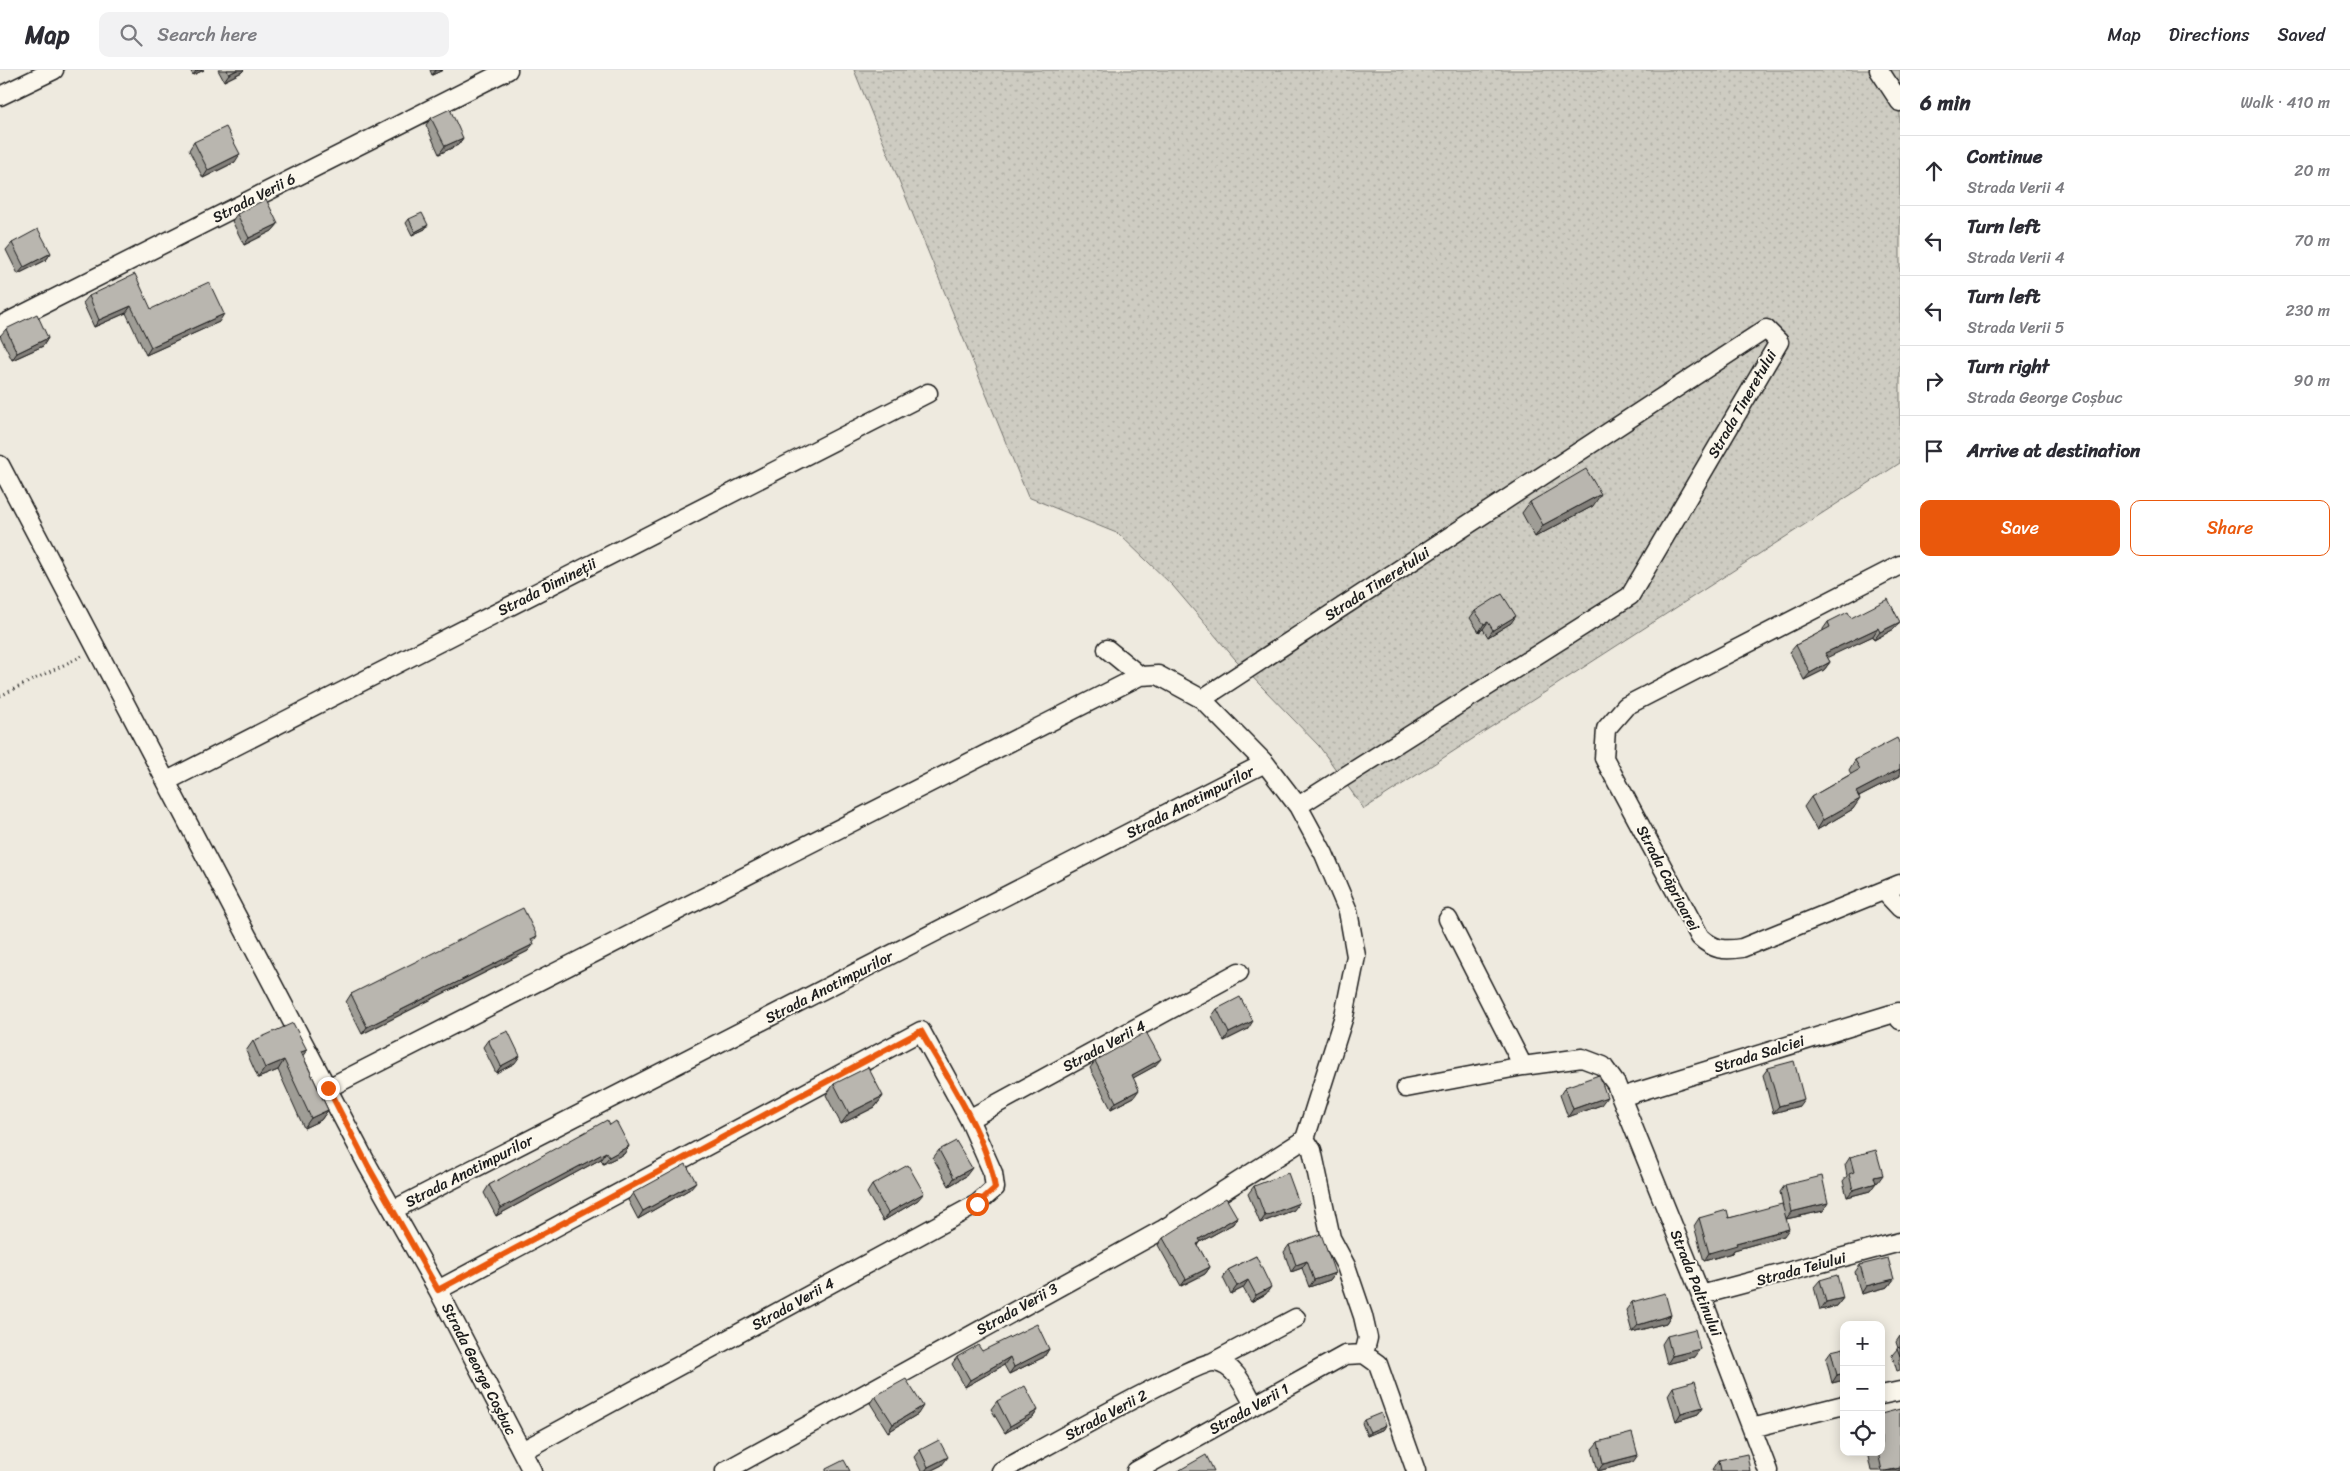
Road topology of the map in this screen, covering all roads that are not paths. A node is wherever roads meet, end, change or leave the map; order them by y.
1 (54, 70) edge
2 (508, 70) edge
3 (1879, 70) edge
4 (0, 96) edge
5 (1900, 102) edge
6 (0, 326) edge
7 (928, 393) dead end
8 (0, 465) edge
9 (1900, 565) edge
10 (1107, 649) dead end
11 (1140, 676) junction
12 (1202, 699) junction
13 (1265, 763) junction
14 (167, 781) junction
15 (1298, 806) junction
16 (1893, 888) edge
17 (1900, 908) edge
18 (1448, 919) dead end
19 (1239, 972) dead end
20 (1899, 1016) edge
21 (1523, 1066) junction
22 (328, 1088) junction
23 (1406, 1088) dead end
24 (1621, 1097) junction
25 (969, 1119) junction
26 (1304, 1139) junction
27 (393, 1210) junction
28 (1900, 1242) edge
29 (438, 1290) junction
30 (1701, 1295) junction
31 (1296, 1318) dead end
32 (1364, 1354) junction
33 (1213, 1362) junction
34 (1900, 1391) edge
35 (1885, 1394) edge
36 (1254, 1405) junction
37 (1840, 1406) edge
38 (1752, 1428) junction
39 (522, 1451) junction
40 (532, 1471) edge
41 (725, 1471) edge
42 (1001, 1471) edge
43 (1136, 1471) edge
44 (1416, 1471) edge
45 (1768, 1471) edge

1 - 4 street
2 - 6 street, Strada Verii 6
3 - 5 street
7 - 14 street, Strada Dimineții
8 - 14 street, Strada George Coșbuc
9 - 16 street, Strada Căprioarei
10 - 11 street
11 - 12 street
11 - 22 street
12 - 13 street
12 - 15 street, Strada Tineretului
13 - 15 street
13 - 27 street, Strada Anotimpurilor
14 - 22 street, Strada George Coșbuc
15 - 26 street
16 - 17 street
18 - 21 street
19 - 25 street, Strada Verii 4
20 - 24 street, Strada Salciei
21 - 23 street, Strada Paltinului
21 - 24 street, Strada Paltinului
22 - 27 street, Strada George Coșbuc
24 - 30 street, Strada Paltinului
25 - 29 street, Strada Verii 4
25 - 39 street, Strada Verii 4
26 - 32 street
26 - 41 street, Strada Verii 3
27 - 29 street, Strada George Coșbuc
28 - 30 street, Strada Teiului
29 - 39 street, Strada George Coșbuc
30 - 38 street, Strada Paltinului
31 - 33 street, Strada Verii 2
32 - 36 street, Strada Verii 1
32 - 44 street
33 - 36 street
33 - 42 street, Strada Verii 2
34 - 35 street
36 - 43 street, Strada Verii 1
37 - 38 street
38 - 45 street, Strada Paltinului
39 - 40 street, Strada George Coșbuc

